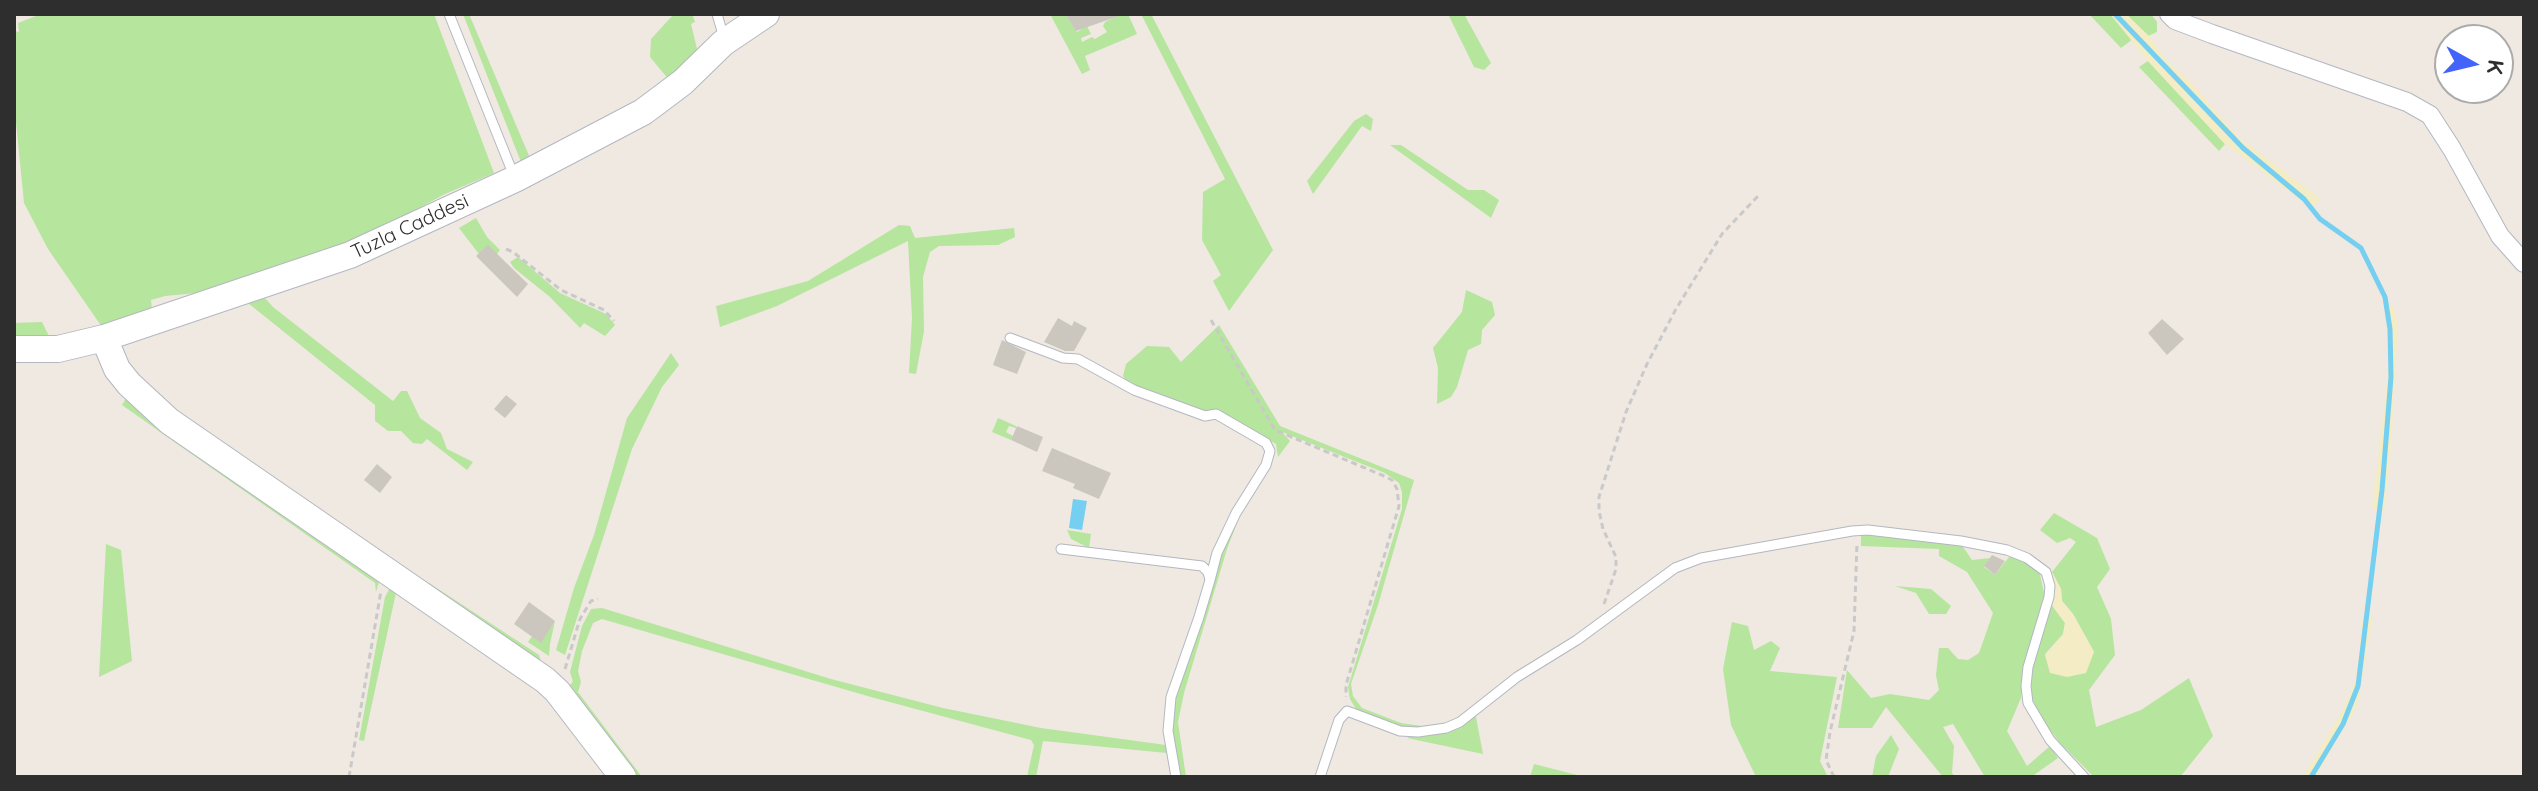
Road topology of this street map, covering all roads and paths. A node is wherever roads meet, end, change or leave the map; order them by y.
1 (449, 14) edge
2 (717, 14) edge
3 (766, 14) edge
4 (2169, 14) edge
5 (725, 42) junction
6 (515, 179) junction
7 (1758, 196) dead end
8 (506, 249) dead end
9 (2524, 263) edge
10 (1211, 320) dead end
11 (614, 321) dead end
12 (104, 338) junction
13 (1010, 338) dead end
14 (14, 349) edge
15 (1857, 531) junction
16 (1061, 549) dead end
17 (385, 569) junction
18 (1210, 580) junction
19 (598, 599) dead end
20 (1595, 627) junction
21 (548, 684) junction
22 (1347, 711) junction
23 (349, 777) edge
24 (623, 777) edge
25 (1176, 777) edge
26 (1320, 777) edge
27 (1834, 777) edge
28 (2084, 777) edge

1 - 6 lane
2 - 5 lane
3 - 5 main road, Tuzla Caddesi
4 - 9 street
5 - 6 main road, Tuzla Caddesi
6 - 12 main road, Tuzla Caddesi
7 - 20 path
8 - 11 path
10 - 22 path
12 - 14 main road, Tuzla Caddesi
12 - 17 main road
13 - 18 lane
15 - 20 lane
15 - 27 path
15 - 28 lane
16 - 18 lane
17 - 21 main road
17 - 23 path
18 - 25 lane
19 - 21 path
20 - 22 lane
21 - 24 main road
22 - 26 lane

